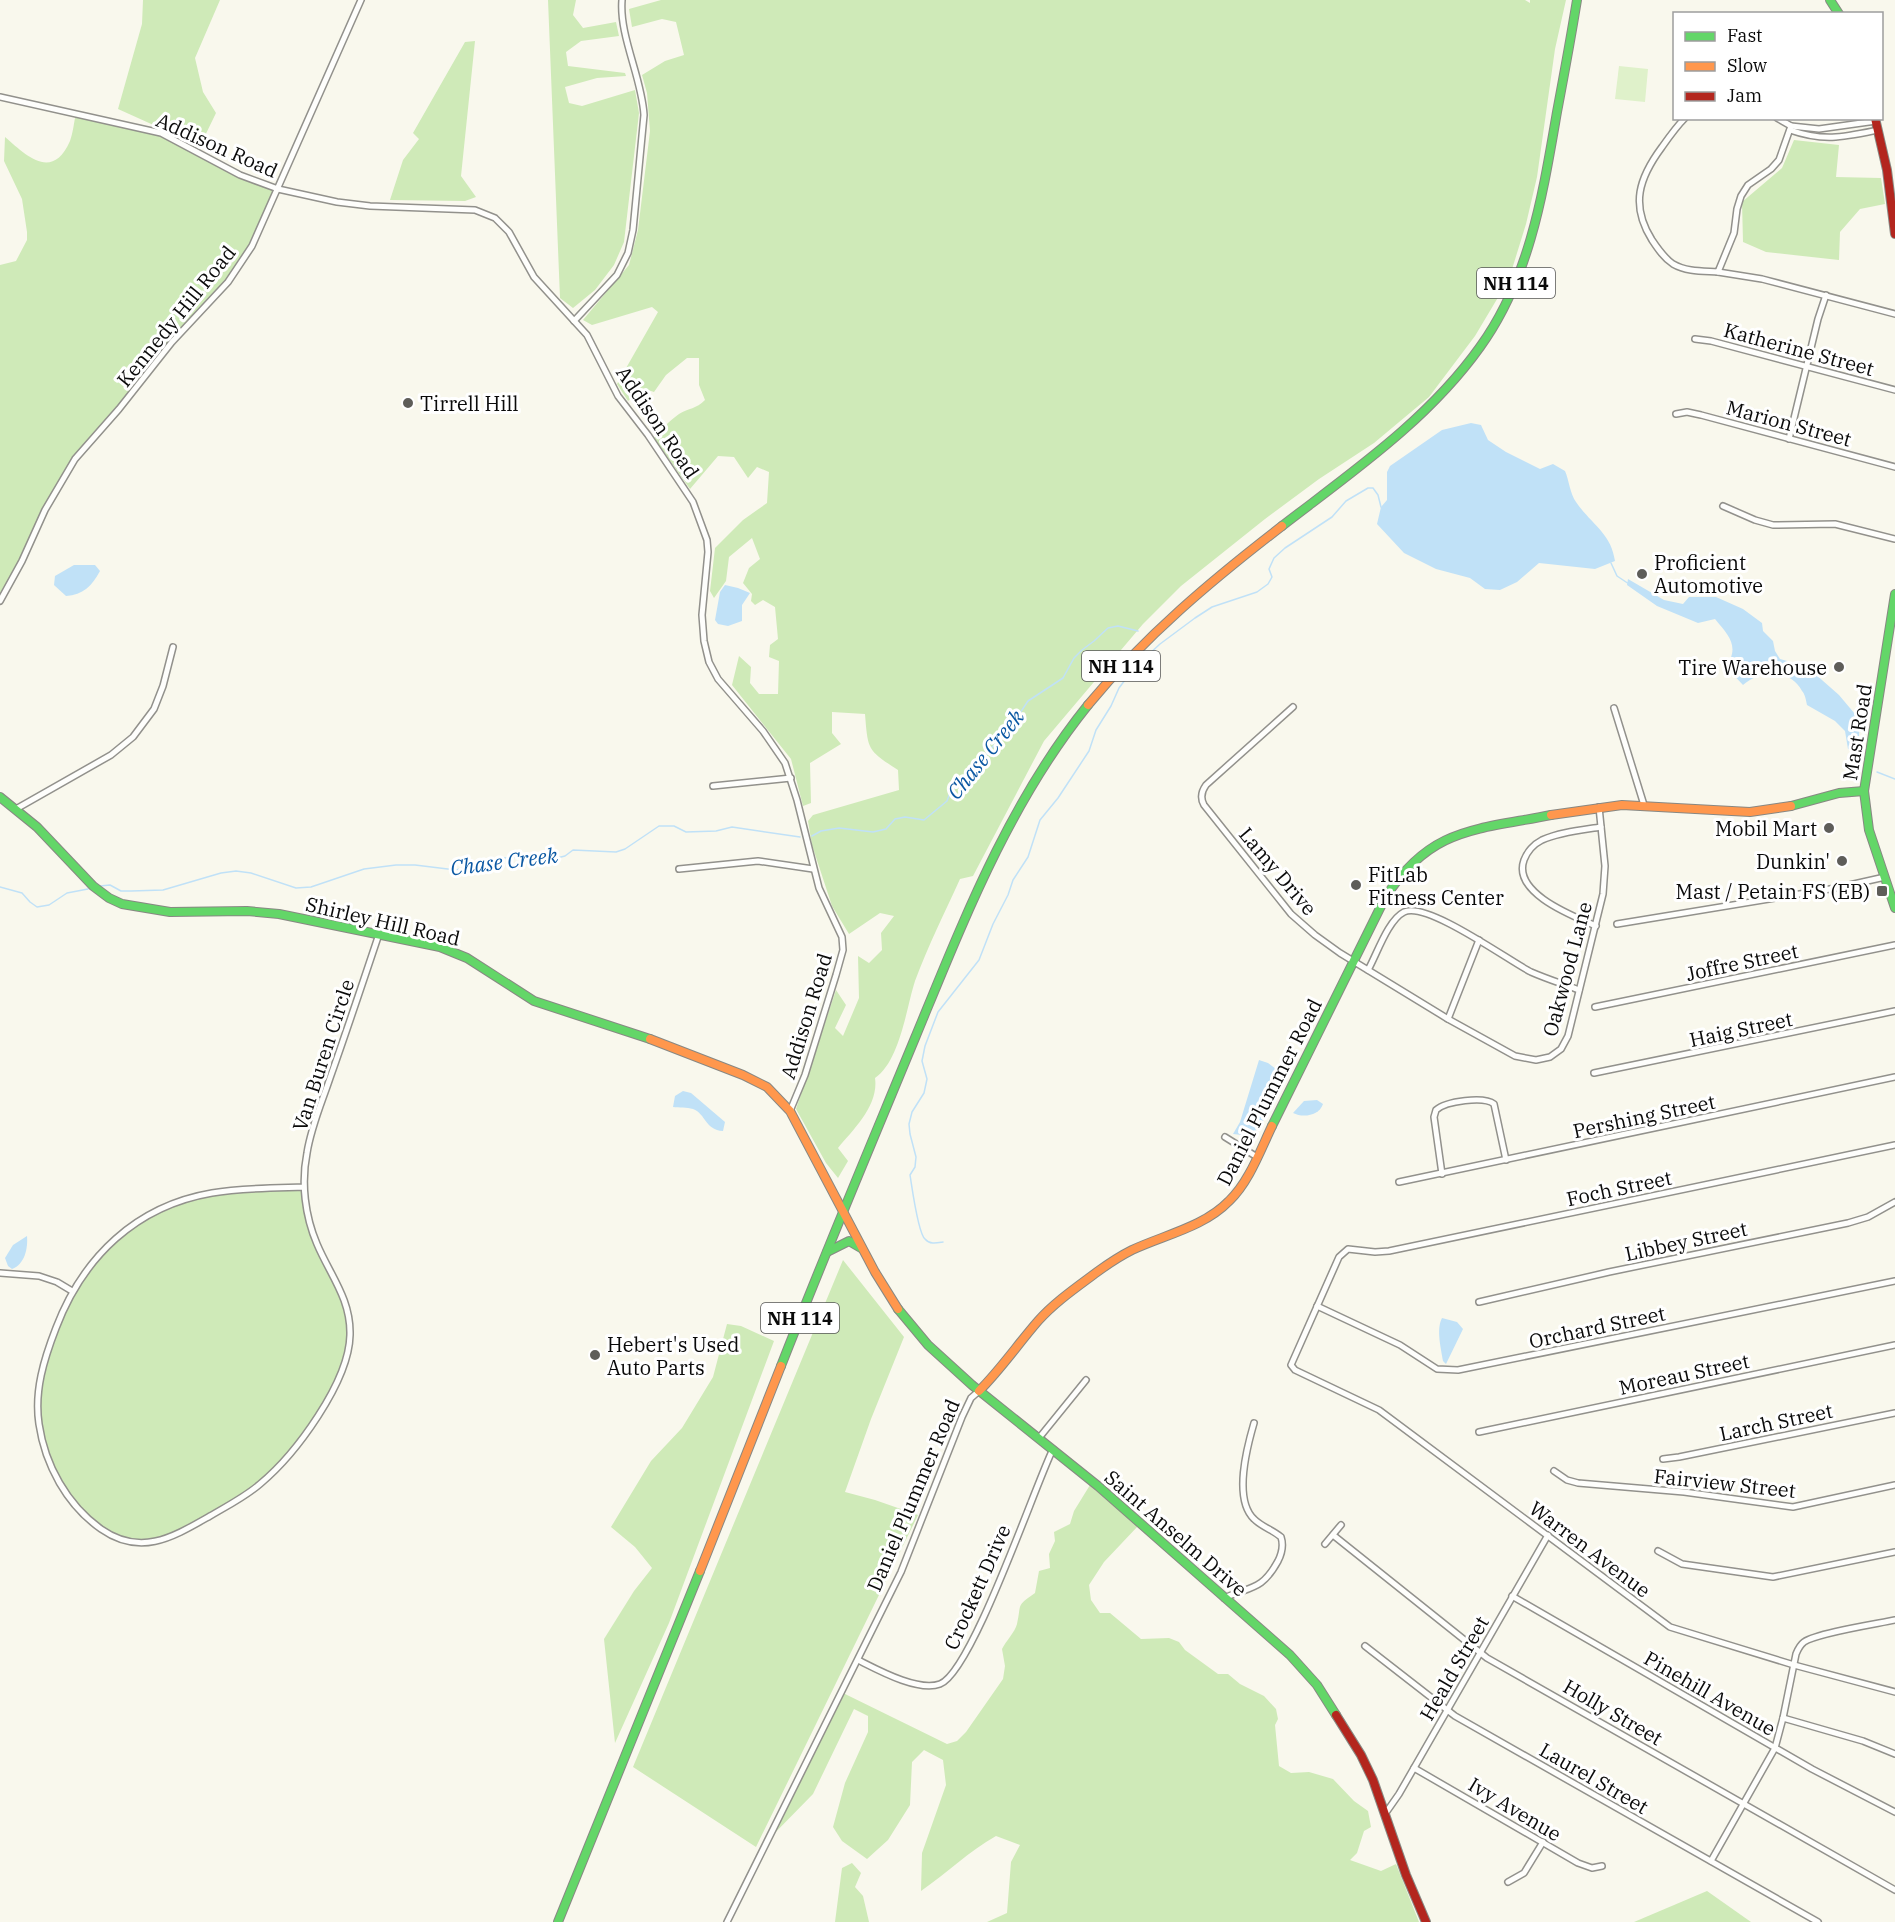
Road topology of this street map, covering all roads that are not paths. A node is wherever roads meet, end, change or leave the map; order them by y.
1 (361, 0) edge
2 (622, 0) edge
3 (1577, 0) edge
4 (0, 97) edge
5 (1683, 120) edge
6 (1780, 120) edge
7 (1876, 123) edge
8 (1791, 128) junction
9 (1891, 169) edge
10 (278, 189) junction
11 (1895, 234) edge
12 (1718, 272) junction
13 (1826, 295) junction
14 (1895, 314) edge
15 (574, 321) junction
16 (1695, 339) dead end
17 (1807, 367) junction
18 (1895, 390) edge
19 (1676, 414) dead end
20 (1789, 439) junction
21 (1895, 467) edge
22 (1723, 506) dead end
23 (1895, 539) edge
24 (1895, 600) edge
25 (0, 601) edge
26 (173, 647) dead end
27 (1293, 707) dead end
28 (1614, 708) dead end
29 (791, 778) junction
30 (712, 786) dead end
31 (1864, 791) junction
32 (0, 797) edge
33 (1644, 805) junction
34 (1599, 807) junction
35 (16, 808) junction
36 (1601, 827) junction
37 (680, 869) dead end
38 (813, 869) junction
39 (1885, 878) junction
40 (1895, 908) edge
41 (1617, 924) dead end
42 (1596, 926) junction
43 (379, 934) junction
44 (1479, 940) junction
45 (1895, 945) edge
46 (1355, 961) junction
47 (1368, 970) junction
48 (1579, 990) junction
49 (1595, 1007) dead end
50 (1895, 1011) edge
51 (1448, 1019) junction
52 (1594, 1073) dead end
53 (1895, 1077) edge
54 (790, 1110) junction
55 (1225, 1137) dead end
56 (1895, 1145) edge
57 (1257, 1157) junction
58 (1506, 1160) junction
59 (1442, 1174) junction
60 (1399, 1182) dead end
61 (304, 1187) junction
62 (1895, 1203) edge
63 (843, 1213) junction
64 (861, 1248) junction
65 (827, 1252) junction
66 (0, 1274) edge
67 (1895, 1281) edge
68 (72, 1291) junction
69 (1479, 1302) dead end
70 (1317, 1306) junction
71 (1895, 1346) edge
72 (1086, 1380) dead end
73 (979, 1391) junction
74 (1895, 1413) edge
75 (1254, 1424) dead end
76 (1479, 1432) dead end
77 (1039, 1438) junction
78 (1053, 1449) junction
79 (1663, 1459) dead end
80 (1554, 1471) dead end
81 (1895, 1485) edge
82 (1341, 1525) dead end
83 (1333, 1535) junction
84 (1548, 1535) junction
85 (1325, 1544) dead end
86 (1658, 1551) dead end
87 (1895, 1552) edge
88 (1512, 1596) junction
89 (1224, 1598) junction
90 (1895, 1620) edge
91 (1365, 1646) dead end
92 (1480, 1653) junction
93 (858, 1660) junction
94 (1794, 1665) junction
95 (1895, 1692) edge
96 (1446, 1711) junction
97 (1783, 1718) junction
98 (1774, 1748) junction
99 (1895, 1754) edge
100 (1414, 1768) junction
101 (1744, 1804) junction
102 (1895, 1812) edge
103 (1385, 1814) junction
104 (1543, 1842) junction
105 (1711, 1861) junction
106 (1602, 1866) dead end
107 (1508, 1882) dead end
108 (1895, 1890) edge
109 (558, 1922) edge
110 (728, 1922) edge
111 (1426, 1922) edge
112 (1818, 1922) edge

1 - 10 street, Kennedy Hill Road
2 - 15 street
3 - 63 street, NH 114
4 - 10 street, Addison Road
5 - 12 street
6 - 8 street
7 - 8 street
7 - 8 street
7 - 9 street
8 - 12 street
9 - 11 street
10 - 15 street, Addison Road
10 - 25 street, Kennedy Hill Road
12 - 13 street
13 - 14 street
13 - 17 street
15 - 29 street, Addison Road
16 - 17 street, Katherine Street
17 - 18 street, Katherine Street
17 - 20 street
19 - 20 street, Marion Street
20 - 21 street, Marion Street
22 - 23 street
24 - 31 street, Mast Road
26 - 35 street
27 - 46 street, Lamy Drive
28 - 33 street
29 - 30 street
29 - 38 street, Addison Road
31 - 33 street, Daniel Plummer Road
31 - 39 street, Mast Road
32 - 35 street, Shirley Hill Road
33 - 34 street, Daniel Plummer Road
34 - 36 street, Oakwood Lane
34 - 46 street, Daniel Plummer Road
35 - 43 street, Shirley Hill Road
36 - 42 street, Oakwood Lane
36 - 42 street
37 - 38 street
38 - 54 street, Addison Road
39 - 40 street, Mast Road
39 - 41 street
42 - 48 street, Oakwood Lane
43 - 54 street, Shirley Hill Road
43 - 61 street, Van Buren Circle
44 - 47 street
44 - 48 street
44 - 51 street
45 - 49 street, Joffre Street
46 - 47 street, Oakwood Lane
46 - 57 street, Daniel Plummer Road
47 - 51 street, Oakwood Lane
48 - 51 street, Oakwood Lane
50 - 52 street, Haig Street
53 - 58 street, Pershing Street
54 - 63 street, Shirley Hill Road
55 - 57 street
56 - 70 street, Foch Street
57 - 73 street, Daniel Plummer Road
58 - 59 street, Pershing Street
58 - 59 street
59 - 60 street, Pershing Street
61 - 68 street, Van Buren Circle
61 - 68 street, Van Buren Circle
62 - 69 street, Libbey Street
63 - 64 street, Saint Anselm Drive
63 - 65 street, NH 114
64 - 65 street
64 - 73 street, Saint Anselm Drive
65 - 109 street, NH 114
66 - 68 street
67 - 70 street, Orchard Street
70 - 84 street, Warren Avenue
71 - 76 street, Moreau Street
72 - 77 street
73 - 77 street, Saint Anselm Drive
73 - 93 street, Daniel Plummer Road
74 - 79 street, Larch Street
75 - 89 street
77 - 78 street, Saint Anselm Drive
78 - 89 street, Saint Anselm Drive
78 - 93 street, Crockett Drive
80 - 81 street, Fairview Street
82 - 83 street
83 - 85 street
83 - 92 street, Holly Street
84 - 88 street, Heald Street
84 - 94 street, Warren Avenue
86 - 87 street
88 - 92 street, Heald Street
88 - 98 street, Pinehill Avenue
89 - 103 street, Saint Anselm Drive
90 - 94 street
91 - 96 street, Laurel Street
92 - 96 street, Heald Street
92 - 101 street, Holly Street
93 - 110 street, Daniel Plummer Road
94 - 95 street, Warren Avenue
94 - 97 street
96 - 100 street, Heald Street
96 - 105 street, Laurel Street
97 - 98 street
97 - 99 street
98 - 101 street
98 - 102 street, Pinehill Avenue
100 - 103 street, Heald Street
100 - 104 street, Ivy Avenue
101 - 105 street
101 - 108 street, Holly Street
103 - 111 street, Saint Anselm Drive
104 - 106 street, Ivy Avenue
104 - 107 street
105 - 112 street, Laurel Street

